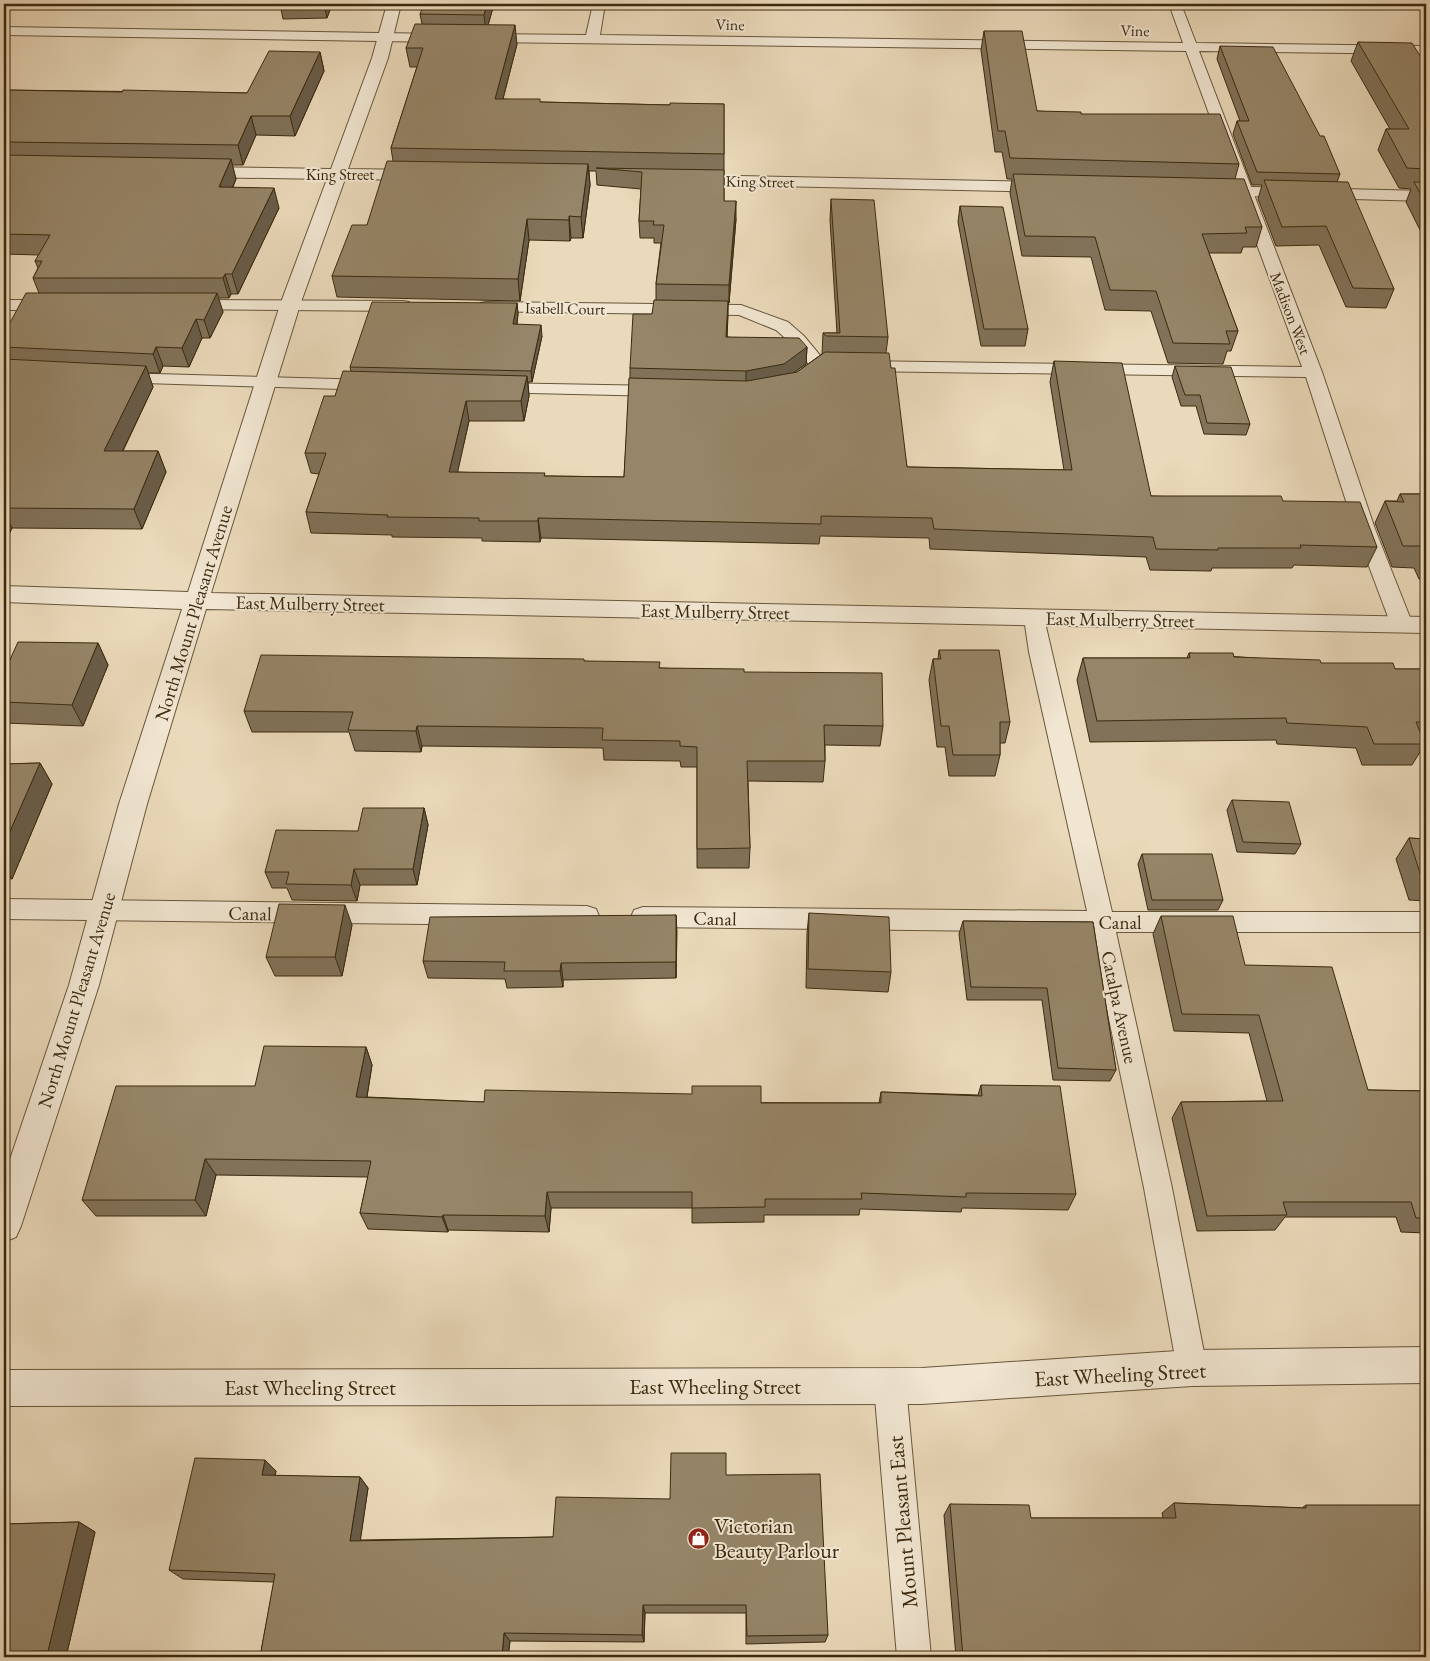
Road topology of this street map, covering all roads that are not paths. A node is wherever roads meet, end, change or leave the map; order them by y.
1 (394, 4) edge
2 (599, 4) edge
3 (1174, 4) edge
4 (4, 31) edge
5 (385, 37) junction
6 (454, 38) edge
7 (474, 38) edge
8 (592, 40) junction
9 (1191, 48) junction
10 (1426, 50) edge
11 (179, 171) edge
12 (338, 173) junction
13 (436, 175) edge
14 (673, 180) edge
15 (1067, 188) edge
16 (1196, 190) edge
17 (1246, 192) junction
18 (1426, 196) edge
19 (72, 304) edge
20 (4, 305) edge
21 (171, 305) edge
22 (290, 305) junction
23 (417, 306) edge
24 (466, 307) edge
25 (819, 365) junction
26 (1313, 372) junction
27 (102, 377) edge
28 (804, 377) edge
29 (266, 382) junction
30 (393, 385) edge
31 (481, 387) edge
32 (678, 392) edge
33 (4, 594) edge
34 (197, 601) junction
35 (1034, 618) junction
36 (1402, 625) junction
37 (1426, 625) edge
38 (4, 910) edge
39 (104, 911) junction
40 (1102, 922) junction
41 (1426, 922) edge
42 (4, 1226) edge
43 (1426, 1365) edge
44 (1192, 1368) junction
45 (890, 1386) junction
46 (4, 1388) edge
47 (914, 1657) edge

1 - 5 street, North Mount Pleasant Avenue
2 - 8 lane
3 - 9 lane, Madison West
4 - 5 lane
5 - 6 lane
5 - 12 street, North Mount Pleasant Avenue
7 - 8 lane, Vine
8 - 9 lane, Vine
9 - 10 lane, Vine
9 - 17 lane, Madison West
11 - 12 street, King Street
12 - 13 street, King Street
12 - 22 street, North Mount Pleasant Avenue
14 - 15 street, King Street
16 - 17 street
17 - 18 street
17 - 26 lane, Madison West
19 - 20 lane
21 - 22 lane
22 - 23 lane
22 - 29 street, North Mount Pleasant Avenue
24 - 25 lane, Isabell Court
25 - 26 lane
25 - 28 lane
26 - 36 lane, Madison West
27 - 29 lane
29 - 30 lane
29 - 34 street, North Mount Pleasant Avenue
31 - 32 lane
33 - 34 street, East Mulberry Street
34 - 35 street, East Mulberry Street
34 - 39 street, North Mount Pleasant Avenue
35 - 36 street, East Mulberry Street
35 - 40 lane, Catalpa Avenue
36 - 37 street, East Mulberry Street
38 - 39 lane, Canal
39 - 40 lane, Canal
39 - 42 street, North Mount Pleasant Avenue
40 - 41 lane, Canal
40 - 44 lane, Catalpa Avenue
43 - 44 street, East Wheeling Street
44 - 45 street, East Wheeling Street
45 - 46 street, East Wheeling Street
45 - 47 lane, Mount Pleasant East

